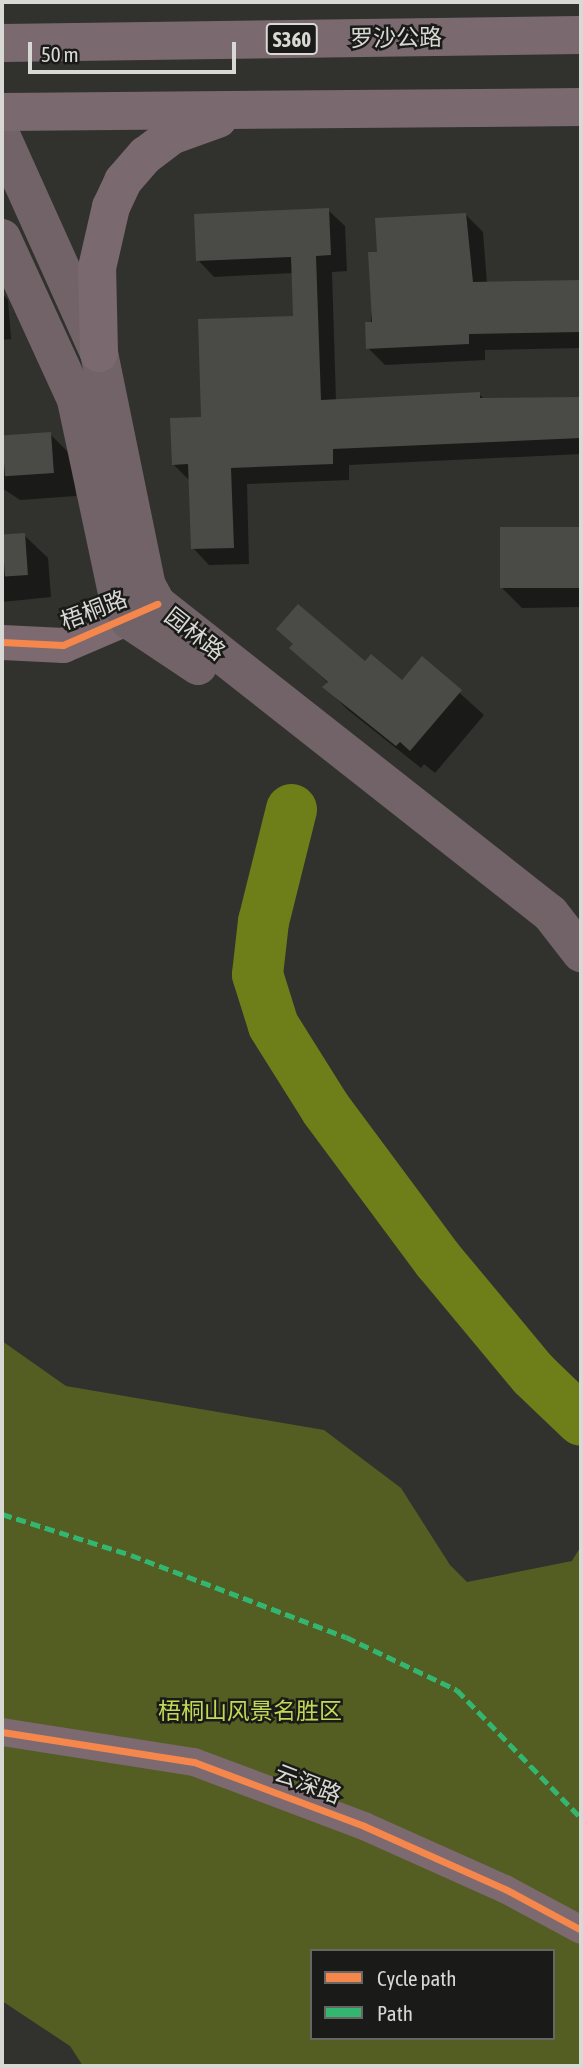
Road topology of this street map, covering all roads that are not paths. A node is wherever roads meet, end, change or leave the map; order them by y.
1 (581, 35) edge
2 (2, 43) edge
3 (581, 107) edge
4 (253, 110) junction
5 (2, 112) edge
6 (2, 136) edge
7 (2, 238) edge
8 (99, 353) junction
9 (143, 612) junction
10 (2, 642) edge
11 (581, 955) edge
12 (2, 1732) edge
13 (581, 1930) edge

1 - 2 main road, 罗沙公路 / S360
3 - 4 main road
4 - 5 main road
4 - 8 main road
6 - 8 main road, 园林路
7 - 9 main road, 园林路
8 - 9 main road, 园林路
9 - 10 street, 梧桐路
9 - 11 main road, 园林路
12 - 13 street, 云深路

